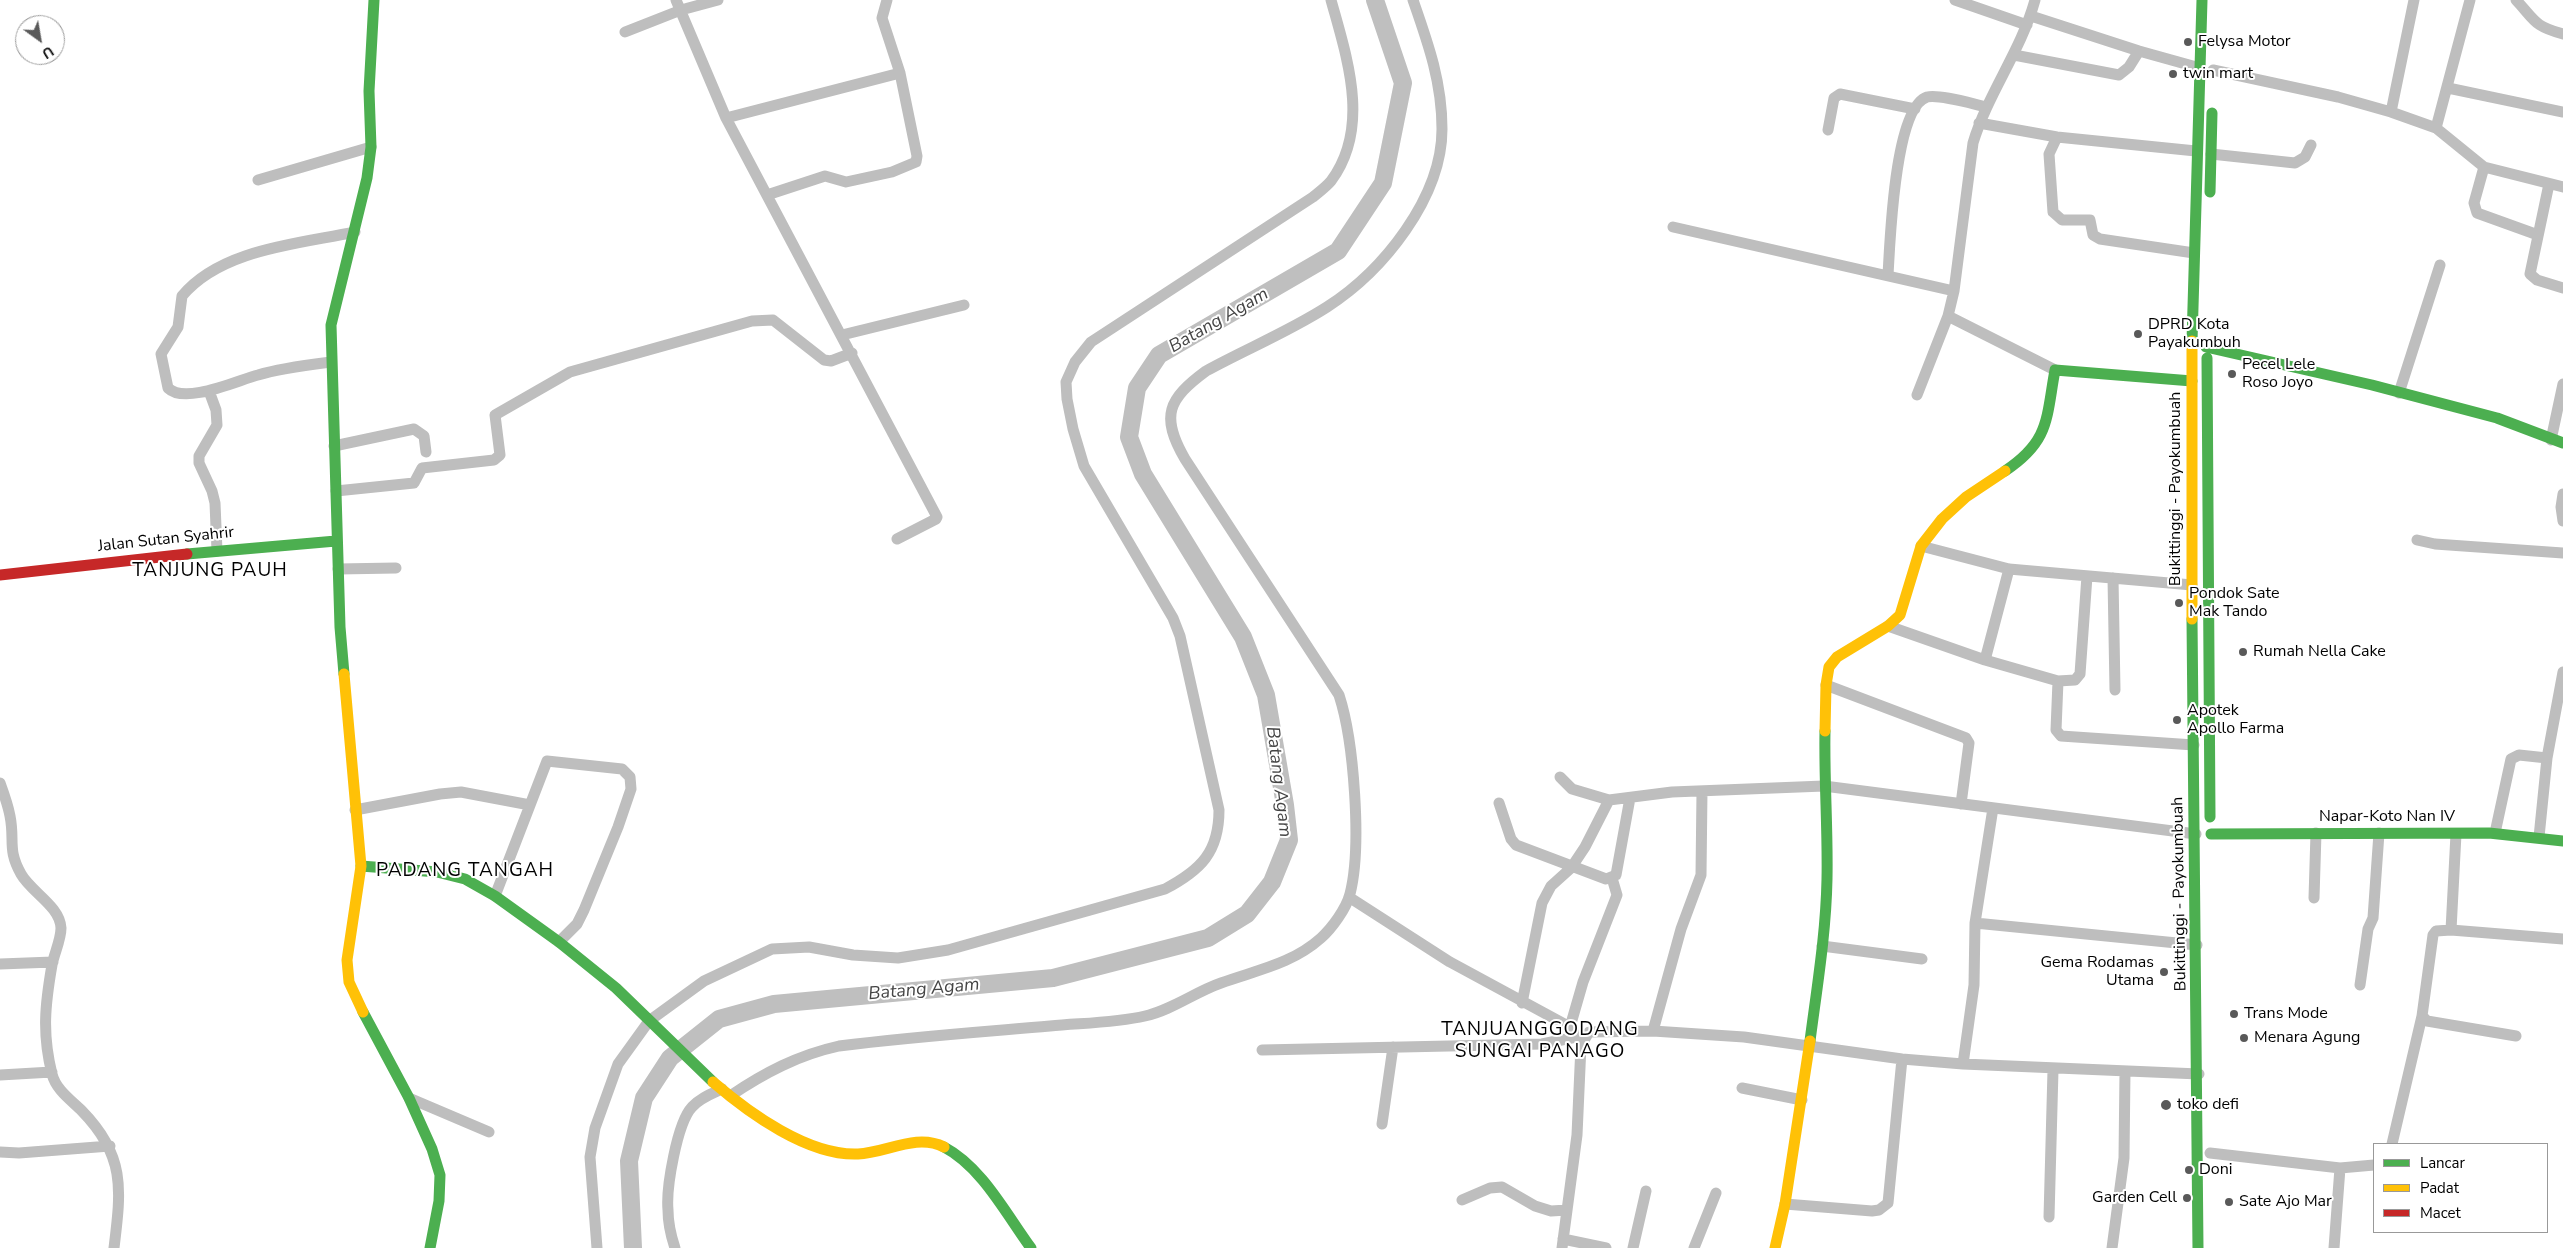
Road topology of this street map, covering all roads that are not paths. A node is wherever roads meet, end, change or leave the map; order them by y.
1 (374, 0) edge
2 (718, 0) edge
3 (887, 0) edge
4 (1331, 0) edge
5 (1412, 0) edge
6 (1955, 0) edge
7 (2035, 0) edge
8 (2202, 0) edge
9 (2414, 0) edge
10 (2470, 0) edge
11 (2516, 0) edge
12 (679, 5) edge
13 (2029, 20) junction
14 (625, 32) dead end
15 (2563, 34) edge
16 (2139, 52) junction
17 (2014, 55) junction
18 (2200, 68) junction
19 (2213, 71) dead end
20 (900, 73) junction
21 (2448, 88) junction
22 (2213, 100) dead end
23 (1987, 107) junction
24 (1915, 109) junction
25 (2391, 112) junction
26 (2563, 112) edge
27 (726, 118) junction
28 (2198, 120) junction
29 (2212, 120) junction
30 (1979, 122) junction
31 (2436, 128) junction
32 (1828, 130) dead end
33 (2057, 137) junction
34 (2311, 145) dead end
35 (370, 147) junction
36 (2196, 151) junction
37 (2211, 154) junction
38 (2484, 167) junction
39 (258, 180) dead end
40 (2549, 184) junction
41 (2563, 187) edge
42 (767, 195) junction
43 (2210, 202) dead end
44 (1673, 227) dead end
45 (354, 232) junction
46 (2538, 235) junction
47 (2194, 253) junction
48 (2440, 264) dead end
49 (1888, 275) junction
50 (2563, 288) edge
51 (1954, 291) junction
52 (964, 305) dead end
53 (1948, 316) junction
54 (842, 335) junction
55 (852, 353) junction
56 (331, 362) junction
57 (2055, 370) junction
58 (2192, 381) junction
59 (2563, 384) edge
60 (209, 391) junction
61 (2400, 393) junction
62 (1917, 395) dead end
63 (2551, 440) junction
64 (2563, 444) edge
65 (334, 446) junction
66 (426, 452) dead end
67 (336, 491) junction
68 (2563, 494) edge
69 (2563, 521) edge
70 (897, 539) dead end
71 (2417, 540) dead end
72 (336, 541) junction
73 (1920, 546) junction
74 (216, 551) junction
75 (2563, 553) edge
76 (396, 568) dead end
77 (338, 569) junction
78 (2009, 569) junction
79 (0, 576) edge
80 (2087, 576) junction
81 (2114, 578) junction
82 (2192, 585) junction
83 (1888, 626) junction
84 (2194, 631) junction
85 (2209, 632) junction
86 (1985, 660) junction
87 (2563, 672) edge
88 (2209, 679) junction
89 (2193, 680) junction
90 (2058, 681) junction
91 (1826, 685) junction
92 (2115, 690) dead end
93 (2194, 745) junction
94 (2547, 758) junction
95 (1560, 777) dead end
96 (0, 783) edge
97 (1824, 786) junction
98 (1702, 791) junction
99 (1630, 798) junction
100 (1609, 800) junction
101 (1499, 803) dead end
102 (1961, 804) junction
103 (530, 805) junction
104 (1992, 808) junction
105 (355, 810) junction
106 (2316, 833) junction
107 (2379, 833) junction
108 (2495, 833) junction
109 (2196, 834) junction
110 (2456, 834) junction
111 (2539, 837) junction
112 (2211, 839) joint
113 (2563, 840) edge
114 (361, 866) junction
115 (1571, 868) junction
116 (1612, 878) junction
117 (495, 896) junction
118 (1349, 897) junction
119 (2314, 898) dead end
120 (1975, 923) junction
121 (2451, 930) junction
122 (2563, 939) edge
123 (559, 942) junction
124 (1822, 946) junction
125 (2205, 946) junction
126 (1922, 959) dead end
127 (52, 962) junction
128 (0, 964) edge
129 (2360, 985) dead end
130 (1522, 1003) junction
131 (2422, 1016) junction
132 (649, 1021) junction
133 (1570, 1027) junction
134 (1653, 1031) junction
135 (2516, 1036) dead end
136 (1580, 1041) junction
137 (1392, 1047) junction
138 (1809, 1047) junction
139 (1262, 1050) dead end
140 (1902, 1059) junction
141 (1963, 1064) junction
142 (2053, 1070) junction
143 (2125, 1071) junction
144 (52, 1072) junction
145 (2206, 1072) junction
146 (0, 1074) edge
147 (1742, 1088) dead end
148 (726, 1093) junction
149 (409, 1098) junction
150 (1802, 1100) junction
151 (1382, 1124) dead end
152 (489, 1132) dead end
153 (2392, 1143) edge
154 (110, 1146) junction
155 (0, 1152) edge
156 (2210, 1153) dead end
157 (2373, 1165) edge
158 (2340, 1168) junction
159 (1646, 1191) dead end
160 (1716, 1193) dead end
161 (1462, 1200) dead end
162 (1785, 1204) junction
163 (1566, 1210) junction
164 (2049, 1217) dead end
165 (1562, 1243) edge
166 (114, 1248) edge
167 (430, 1248) edge
168 (597, 1248) edge
169 (675, 1248) edge
170 (1031, 1248) edge
171 (1606, 1248) edge
172 (1633, 1248) edge
173 (1694, 1248) edge
174 (1775, 1248) edge
175 (2112, 1248) edge
176 (2198, 1248) edge
177 (2334, 1248) edge

1 - 35 main road
2 - 12 street
3 - 20 street
4 - 132 street
5 - 118 street
6 - 13 street
7 - 13 street
8 - 18 main road, Bukittinggi - Payokumbuah
9 - 25 street
10 - 21 street
11 - 15 street
12 - 14 street
12 - 27 street
13 - 16 street
13 - 17 street
16 - 17 street
16 - 18 street
17 - 23 street
18 - 28 main road, Bukittinggi - Payokumbuah
19 - 25 street
20 - 27 street
20 - 42 street
21 - 26 street
21 - 31 street
22 - 29 main road
23 - 24 street
23 - 30 street
24 - 32 street
24 - 49 street
25 - 31 street
27 - 42 street
28 - 29 main road
28 - 36 main road, Bukittinggi - Payokumbuah
29 - 37 main road
30 - 33 street
30 - 51 street
31 - 38 street
33 - 36 street
33 - 47 street
34 - 37 street
35 - 39 street
35 - 45 main road
36 - 47 main road, Bukittinggi - Payokumbuah
37 - 43 main road
38 - 40 street
38 - 46 street
40 - 41 street
40 - 46 street
42 - 54 street
44 - 49 street
45 - 56 main road
45 - 60 street
46 - 50 street
47 - 58 main road, Bukittinggi - Payokumbuah
48 - 61 street
49 - 51 street
51 - 53 street
52 - 54 street
53 - 57 street
53 - 62 street
54 - 55 street
55 - 67 street
55 - 70 street
56 - 60 street
56 - 65 main road
57 - 58 main road
57 - 73 main road
58 - 82 main road, Bukittinggi - Payokumbuah
59 - 63 street
60 - 74 street
61 - 63 main road
61 - 85 main road, Bukittinggi - Payokumbuah
63 - 64 main road
65 - 66 street
65 - 67 main road
67 - 72 main road
68 - 69 street
71 - 75 street
72 - 74 main road, Jalan Sutan Syahrir
72 - 77 main road
73 - 78 street
73 - 83 main road
74 - 79 main road, Jalan Sutan Syahrir
76 - 77 street
77 - 105 main road
78 - 80 street
78 - 86 street
80 - 81 street
80 - 90 street
81 - 82 street
81 - 92 street
82 - 84 main road, Bukittinggi - Payokumbuah
83 - 86 street
83 - 91 main road
84 - 85 main road
84 - 89 main road, Bukittinggi - Payokumbuah
85 - 88 main road, Bukittinggi - Payokumbuah
86 - 90 street
87 - 94 street
88 - 89 main road
88 - 112 main road, Bukittinggi - Payokumbuah
89 - 93 main road, Bukittinggi - Payokumbuah
90 - 93 street
91 - 97 main road
91 - 102 street
93 - 109 main road, Bukittinggi - Payokumbuah
94 - 108 street
94 - 111 street
95 - 100 street
96 - 127 street
97 - 98 street
97 - 102 street
97 - 124 main road
98 - 99 street
98 - 134 street
99 - 100 street
99 - 116 street
100 - 115 street
101 - 115 street
102 - 104 street
103 - 105 street
103 - 117 street
103 - 123 street
104 - 109 street
104 - 120 street
105 - 114 main road
106 - 107 main road, Napar-Koto Nan IV
106 - 112 main road, Napar-Koto Nan IV
106 - 119 street
107 - 110 main road, Napar-Koto Nan IV
107 - 129 street
108 - 110 main road, Napar-Koto Nan IV
108 - 111 main road, Napar-Koto Nan IV
109 - 125 main road, Bukittinggi - Payokumbuah
110 - 121 street
111 - 113 main road, Napar-Koto Nan IV
114 - 117 main road
114 - 149 main road
115 - 116 street
115 - 130 street
116 - 133 street
117 - 123 main road
118 - 130 street
118 - 148 street
120 - 125 street
120 - 141 street
121 - 122 street
121 - 131 street
123 - 132 main road
124 - 126 street
124 - 138 main road
125 - 145 main road, Bukittinggi - Payokumbuah
127 - 128 street
127 - 144 street
130 - 133 street
131 - 135 street
131 - 153 street
132 - 148 main road
132 - 168 street
133 - 136 street
134 - 136 street
134 - 138 street
136 - 137 street
136 - 163 street
137 - 139 street
137 - 151 street
138 - 140 street
138 - 150 main road
140 - 141 street
140 - 162 street
141 - 142 street
142 - 143 street
142 - 164 street
143 - 145 street
143 - 175 street
144 - 146 street
144 - 154 street
145 - 176 main road, Bukittinggi - Payokumbuah
147 - 150 street
148 - 169 street
148 - 170 main road
149 - 152 street
149 - 167 main road
150 - 162 main road
154 - 155 street
154 - 166 street
156 - 158 street
157 - 158 street
158 - 177 street
159 - 172 street
160 - 173 street
161 - 163 street
162 - 174 main road
163 - 165 street
165 - 171 street

